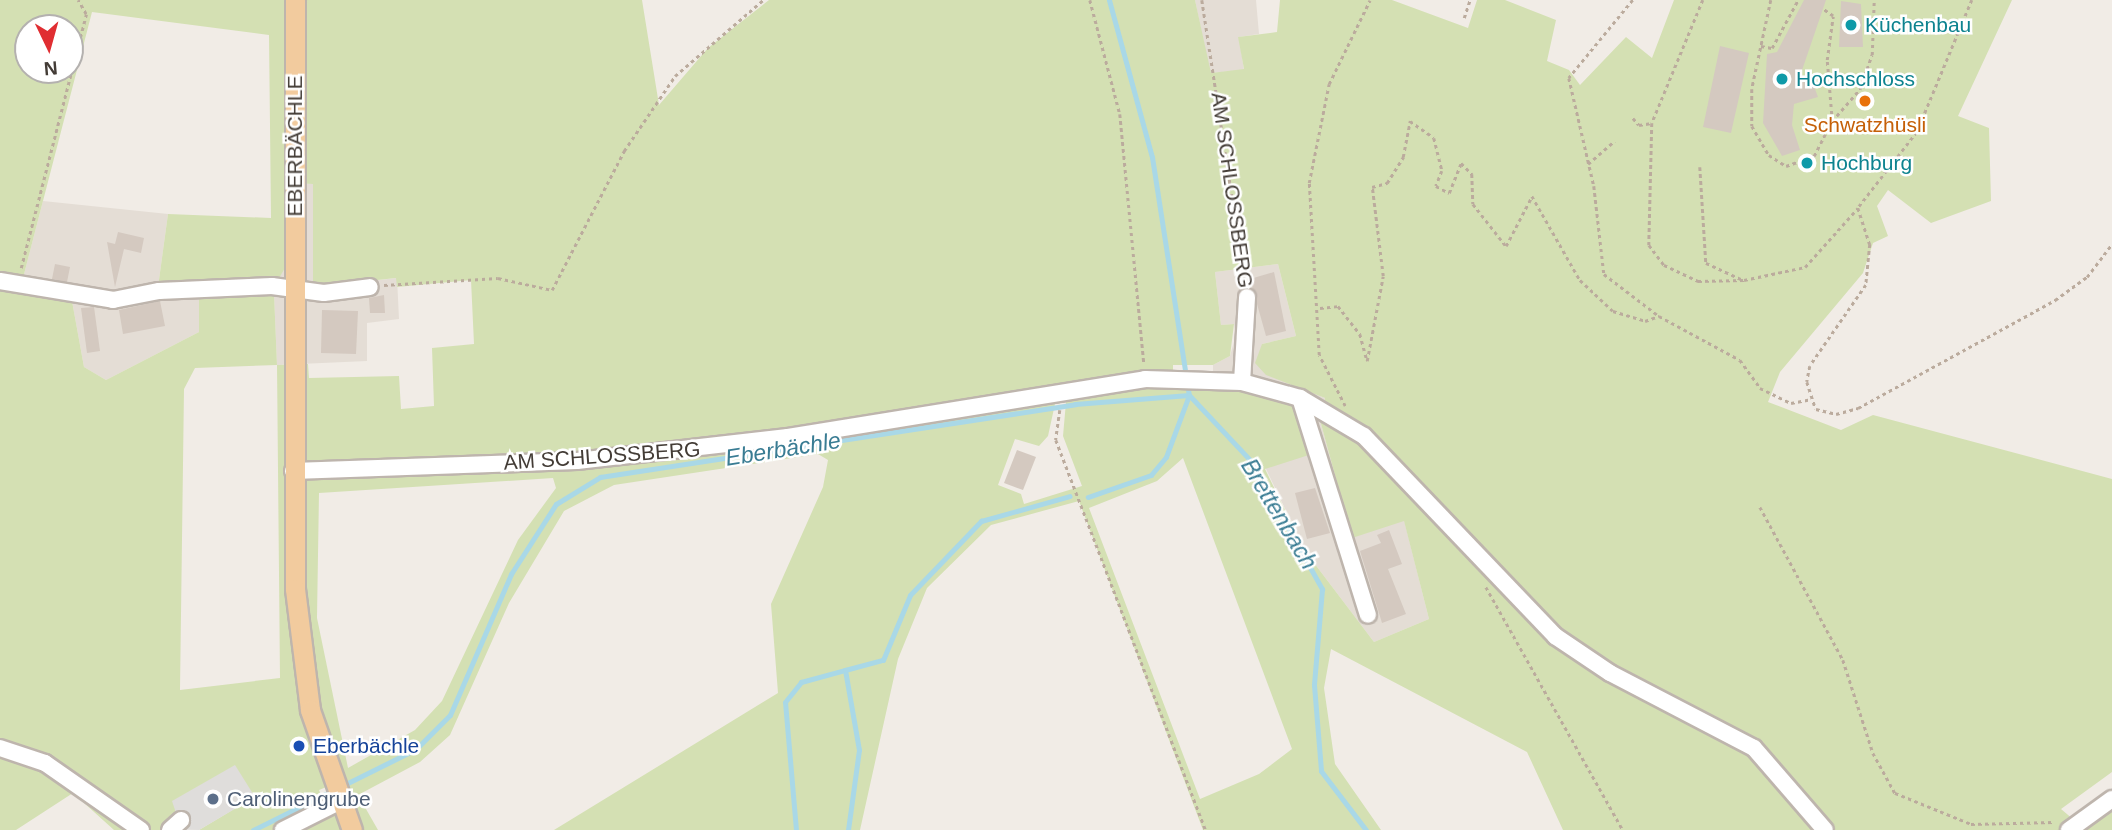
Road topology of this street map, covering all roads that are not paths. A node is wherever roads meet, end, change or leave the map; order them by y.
1 (295, 0) edge
2 (8, 283) edge
3 (370, 287) road end
4 (294, 292) junction
5 (1247, 297) road end
6 (1242, 382) junction
7 (1300, 398) junction
8 (293, 471) junction
9 (1368, 615) dead end
10 (0, 748) edge
11 (336, 794) junction
12 (2112, 799) edge
13 (2071, 829) edge
14 (141, 830) edge
15 (282, 830) edge
16 (352, 830) edge
17 (1825, 830) edge

1 - 4 main road, EBERBÄCHLE
2 - 4 street
3 - 4 street
4 - 8 main road, EBERBÄCHLE
5 - 6 street, AM SCHLOSSBERG
6 - 7 street, AM SCHLOSSBERG
6 - 8 street, AM SCHLOSSBERG
7 - 9 street
7 - 17 street, AM SCHLOSSBERG
8 - 11 main road, EBERBÄCHLE
10 - 14 street
11 - 15 street
11 - 16 main road, EBERBÄCHLE
12 - 13 street

